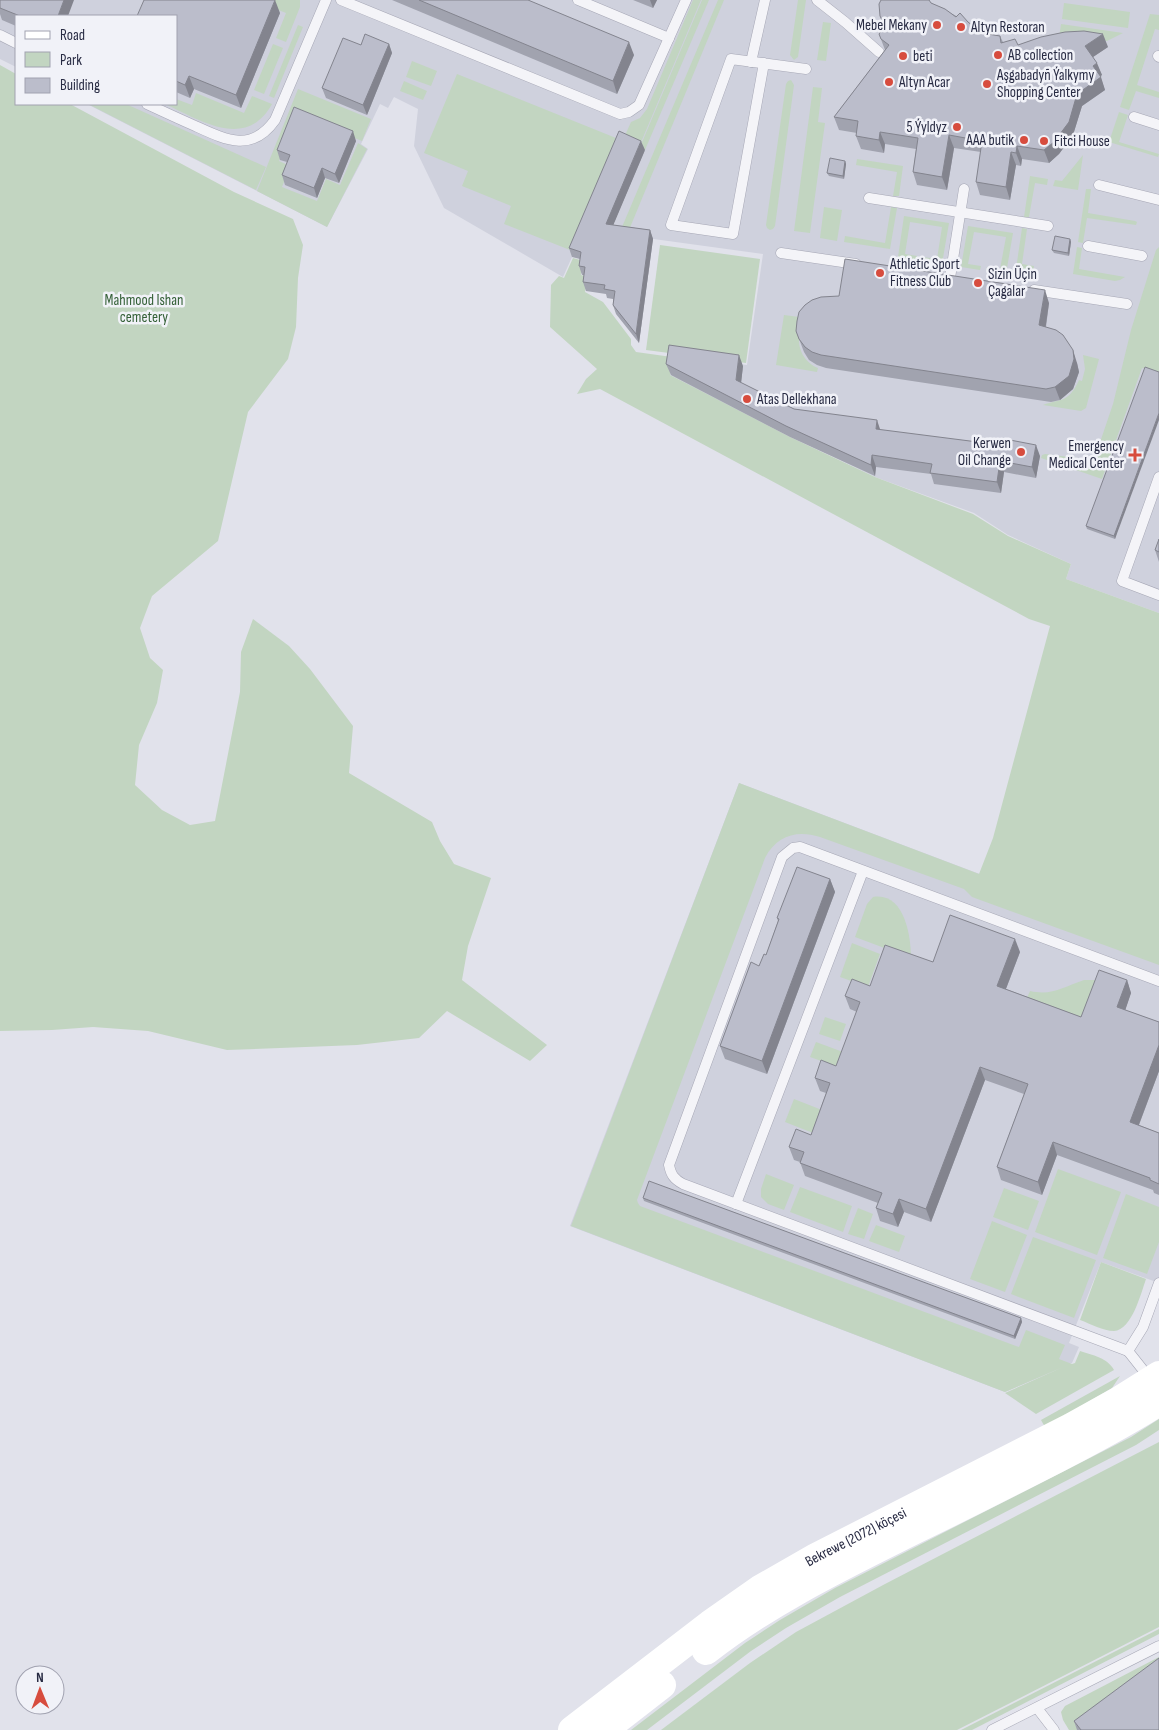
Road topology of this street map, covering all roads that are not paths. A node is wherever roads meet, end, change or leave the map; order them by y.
1 (326, 0) edge
2 (341, 0) edge
3 (578, 0) edge
4 (686, 0) edge
5 (765, 0) edge
6 (816, 0) edge
7 (0, 36) edge
8 (669, 38) junction
9 (15, 43) edge
10 (879, 52) edge
11 (751, 62) junction
12 (764, 63) junction
13 (806, 69) dead end
14 (149, 105) edge
15 (1134, 117) dead end
16 (1159, 125) edge
17 (1099, 185) dead end
18 (964, 189) dead end
19 (870, 198) dead end
20 (1159, 200) edge
21 (960, 212) junction
22 (1048, 226) dead end
23 (1088, 246) dead end
24 (781, 253) dead end
25 (1142, 256) dead end
26 (865, 266) edge
27 (950, 278) edge
28 (1019, 288) edge
29 (1127, 304) dead end
30 (1159, 478) edge
31 (1159, 595) edge
32 (863, 871) junction
33 (1159, 981) edge
34 (736, 1204) junction
35 (1159, 1283) edge
36 (1128, 1350) junction
37 (1156, 1386) edge
38 (1159, 1646) edge
39 (1038, 1708) junction
40 (572, 1730) edge
41 (604, 1730) edge
42 (992, 1730) edge
43 (1054, 1730) edge

1 - 14 lane
2 - 8 lane
3 - 8 lane
4 - 8 lane
5 - 11 lane
6 - 10 lane
7 - 9 lane
11 - 12 lane
11 - 12 lane
12 - 13 lane
15 - 16 lane
17 - 20 lane
18 - 21 lane
19 - 21 lane
21 - 22 lane
21 - 27 lane
23 - 25 lane
24 - 26 lane
28 - 29 lane
30 - 31 lane
32 - 33 lane
32 - 34 lane
32 - 34 lane
34 - 36 lane
35 - 36 lane
36 - 37 lane
37 - 40 main road, Bekrewe (2072) köçesi
37 - 41 main road, Bekrewe (2072) köçesi
38 - 39 lane
39 - 42 lane
39 - 43 lane

